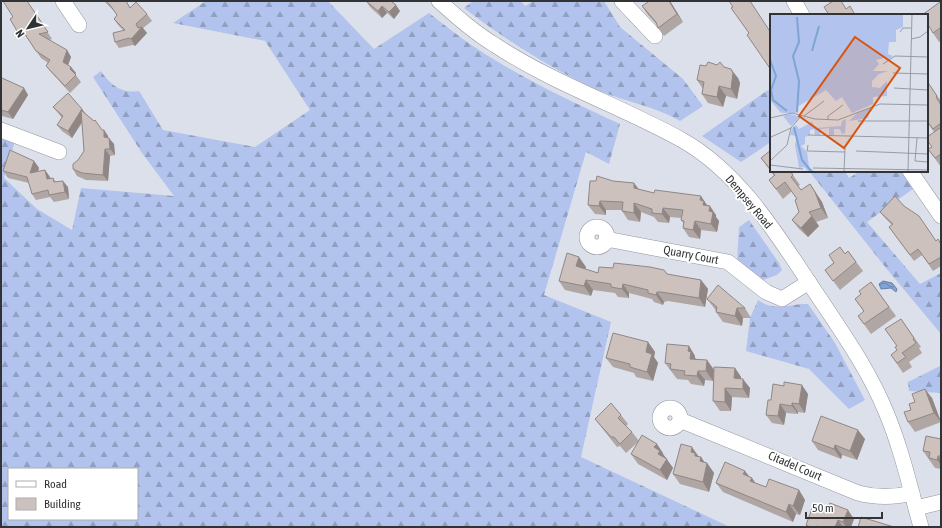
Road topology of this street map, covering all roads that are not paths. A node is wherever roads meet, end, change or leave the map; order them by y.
1 (63, 1) edge
2 (440, 1) edge
3 (622, 1) edge
4 (794, 1) edge
5 (801, 14) edge
6 (79, 25) dead end
7 (655, 36) dead end
8 (1, 130) edge
9 (59, 152) dead end
10 (911, 172) edge
11 (941, 216) edge
12 (606, 239) dead end
13 (809, 282) junction
14 (680, 420) dead end
15 (912, 493) junction
16 (941, 502) edge
17 (916, 508) junction
18 (921, 527) edge

1 - 6 street
2 - 13 street, Dempsey Road
3 - 7 street
4 - 5 street
8 - 9 street
10 - 11 street
12 - 13 street, Quarry Court
13 - 15 street, Dempsey Road
14 - 15 street, Citadel Court
15 - 17 street, Dempsey Road
16 - 17 street
17 - 18 street, Dempsey Road

